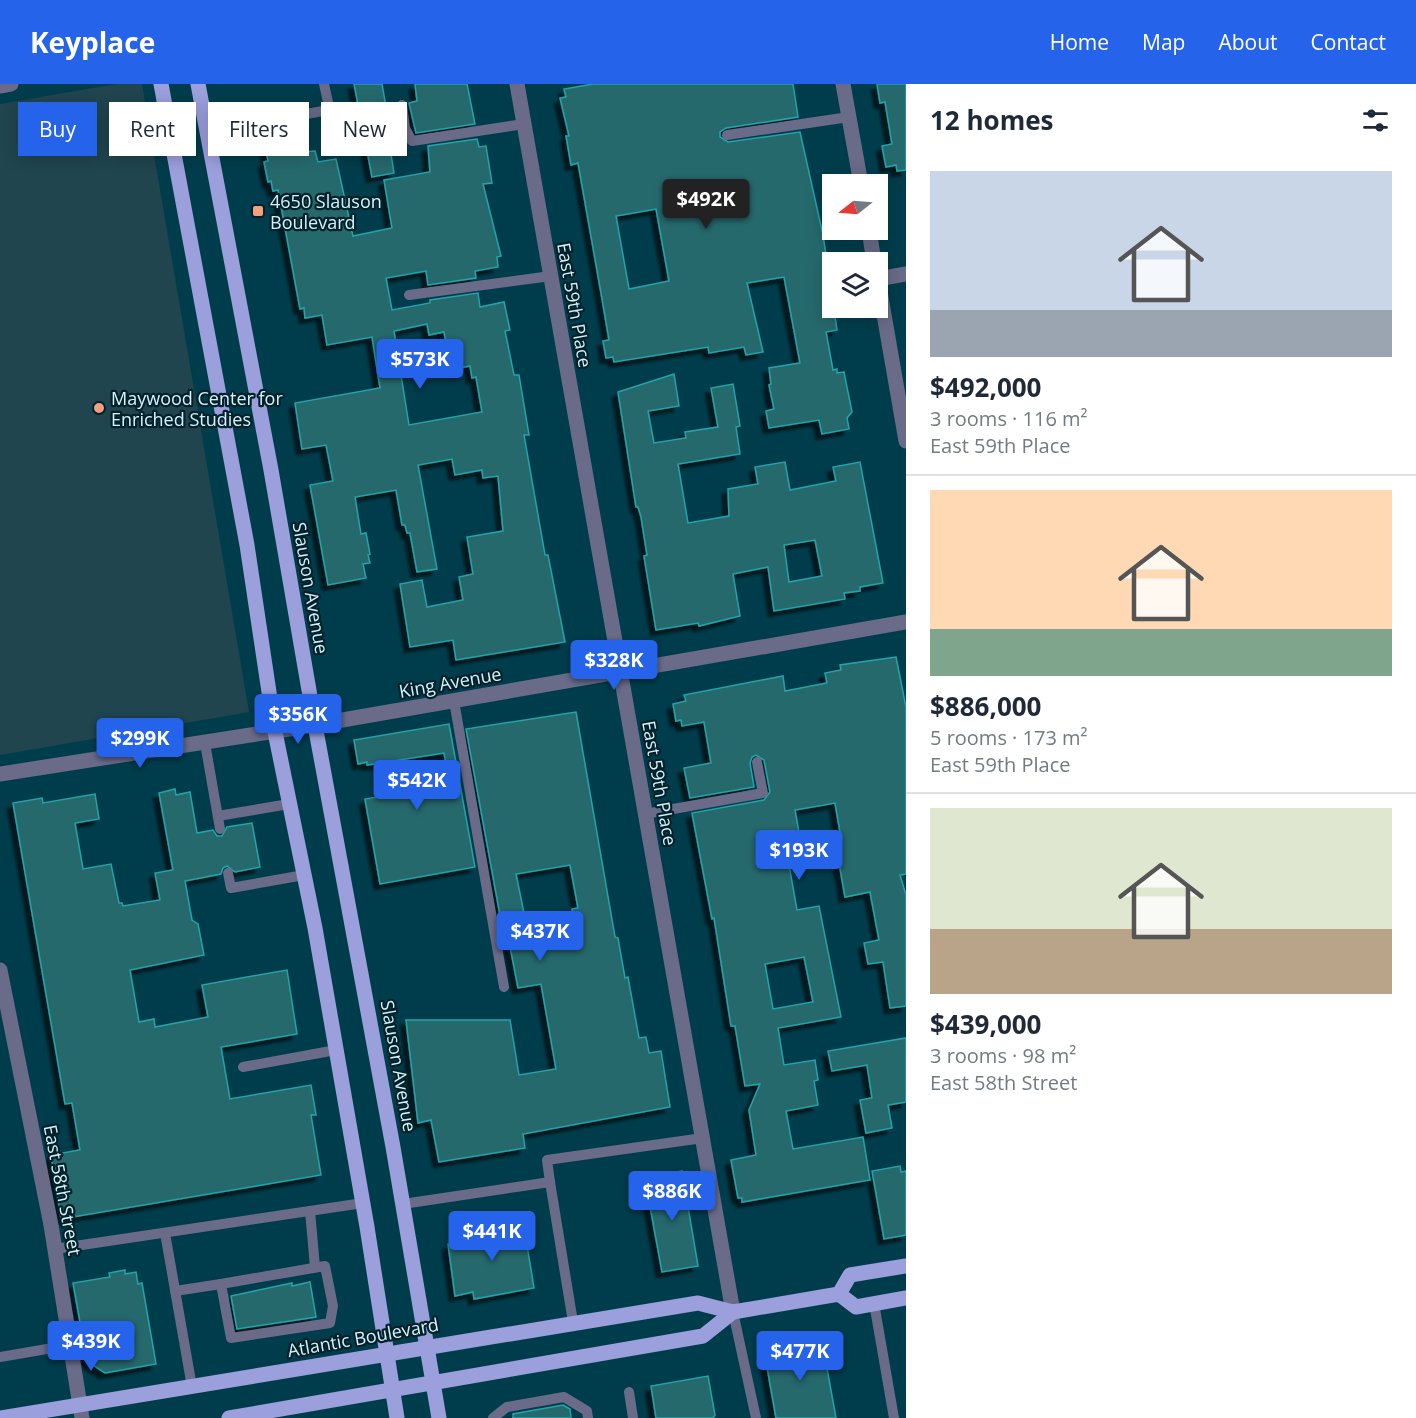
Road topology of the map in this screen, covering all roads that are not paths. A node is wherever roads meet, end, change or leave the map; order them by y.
1 (11, 84) edge
2 (161, 84) edge
3 (198, 84) edge
4 (324, 84) edge
5 (517, 84) edge
6 (843, 84) edge
7 (0, 86) edge
8 (327, 102) edge
9 (849, 117) junction
10 (524, 124) junction
11 (407, 132) edge
12 (727, 135) dead end
13 (859, 174) edge
14 (906, 274) edge
15 (550, 276) junction
16 (888, 277) edge
17 (408, 295) dead end
18 (885, 318) edge
19 (906, 441) edge
20 (906, 622) edge
21 (621, 673) junction
22 (454, 701) junction
23 (315, 725) junction
24 (275, 732) junction
25 (205, 743) junction
26 (757, 762) dead end
27 (0, 774) edge
28 (289, 804) junction
29 (645, 814) junction
30 (218, 816) junction
31 (220, 829) dead end
32 (228, 873) dead end
33 (304, 875) junction
34 (0, 970) edge
35 (504, 987) dead end
36 (336, 1050) junction
37 (243, 1067) dead end
38 (703, 1138) junction
39 (550, 1182) junction
40 (363, 1203) junction
41 (403, 1204) junction
42 (310, 1211) junction
43 (165, 1233) junction
44 (55, 1249) junction
45 (906, 1266) edge
46 (315, 1267) junction
47 (221, 1284) junction
48 (175, 1291) junction
49 (839, 1294) junction
50 (906, 1298) edge
51 (874, 1304) junction
52 (733, 1312) junction
53 (573, 1322) junction
54 (70, 1345) junction
55 (425, 1346) junction
56 (385, 1353) junction
57 (0, 1357) edge
58 (433, 1385) junction
59 (192, 1387) junction
60 (392, 1392) junction
61 (629, 1392) dead end
62 (81, 1411) edge
63 (0, 1418) edge
64 (229, 1418) edge
65 (397, 1418) edge
66 (439, 1418) edge
67 (493, 1418) edge
68 (588, 1418) edge
69 (633, 1418) edge
70 (756, 1418) edge
71 (894, 1418) edge

1 - 7 street
2 - 24 main road
3 - 23 main road, Slauson Avenue
4 - 8 lane
5 - 10 street, East 59th Place
6 - 9 street
9 - 12 lane
9 - 13 street
10 - 11 lane
10 - 15 street, East 59th Place
14 - 16 street
15 - 17 lane
15 - 21 street, East 59th Place
18 - 19 street
20 - 21 street, King Avenue
21 - 22 street, King Avenue
21 - 29 street, East 59th Place
22 - 23 street, King Avenue
22 - 35 lane
23 - 24 street, King Avenue
23 - 41 main road, Slauson Avenue
24 - 25 street, King Avenue
24 - 28 main road
25 - 27 street, King Avenue
25 - 30 lane
26 - 29 lane
28 - 30 lane
28 - 33 main road
29 - 38 street, East 59th Place
30 - 31 lane
32 - 33 lane
33 - 36 main road
34 - 44 street, East 58th Street
36 - 37 lane
36 - 40 main road
38 - 39 lane
38 - 52 street, East 59th Place
39 - 41 lane
39 - 53 lane
40 - 42 lane
40 - 56 main road
41 - 55 main road, Slauson Avenue
42 - 43 lane
42 - 46 lane
43 - 44 lane
43 - 48 lane
44 - 54 street, East 58th Street
45 - 49 main road
46 - 47 lane
46 - 47 lane
47 - 48 lane
48 - 59 lane
49 - 51 main road
49 - 52 main road, Atlantic Boulevard
50 - 51 main road
51 - 71 lane
52 - 53 main road, Atlantic Boulevard
52 - 58 main road, Atlantic Boulevard
52 - 70 lane
53 - 55 main road, Atlantic Boulevard
54 - 57 lane
54 - 62 street, East 58th Street
55 - 56 main road, Atlantic Boulevard
55 - 58 main road, Slauson Avenue
56 - 59 main road, Atlantic Boulevard
56 - 60 main road
58 - 60 main road, Atlantic Boulevard
58 - 66 main road, Slauson Avenue
59 - 62 main road, Atlantic Boulevard
60 - 64 main road, Atlantic Boulevard
60 - 65 main road
61 - 69 lane
62 - 63 main road, Atlantic Boulevard
67 - 68 lane

